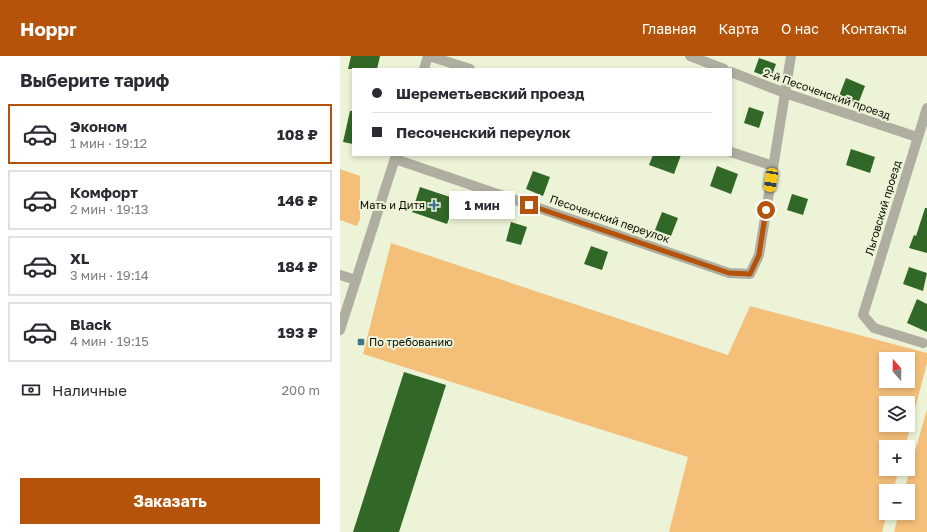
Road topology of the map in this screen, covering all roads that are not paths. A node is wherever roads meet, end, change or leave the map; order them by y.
1 (429, 56) edge
2 (690, 56) edge
3 (791, 56) edge
4 (424, 68) edge
5 (467, 68) edge
6 (721, 68) edge
7 (732, 72) edge
8 (785, 93) junction
9 (927, 108) edge
10 (916, 137) junction
11 (732, 152) edge
12 (396, 157) edge
13 (773, 166) junction
14 (340, 275) edge
15 (356, 280) junction
16 (340, 330) edge
17 (923, 343) dead end

1 - 4 street
1 - 5 street
2 - 6 street
3 - 8 street
7 - 8 street, 2-й Песоченский проезд
8 - 10 street, 2-й Песоченский проезд
8 - 13 street
9 - 10 street, Льговский проезд
10 - 17 street, Льговский проезд
11 - 13 street
12 - 13 street, Песоченский переулок
12 - 15 street
14 - 15 street
15 - 16 street

